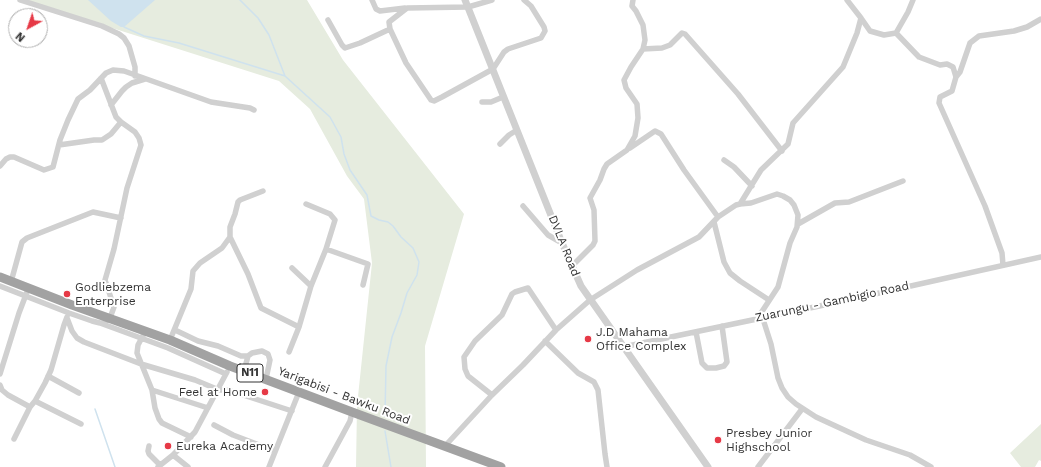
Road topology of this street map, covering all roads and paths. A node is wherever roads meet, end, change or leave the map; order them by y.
1 (20, 0) edge
2 (372, 0) edge
3 (492, 0) edge
4 (524, 0) edge
5 (633, 0) edge
6 (847, 0) edge
7 (913, 0) edge
8 (466, 3) edge
9 (406, 8) junction
10 (861, 18) junction
11 (1041, 19) edge
12 (328, 20) dead end
13 (390, 29) junction
14 (896, 33) junction
15 (643, 49) junction
16 (492, 69) junction
17 (135, 76) junction
18 (956, 77) junction
19 (101, 78) junction
20 (145, 79) junction
21 (503, 97) junction
22 (482, 102) dead end
23 (111, 105) junction
24 (254, 110) dead end
25 (121, 122) junction
26 (517, 130) junction
27 (500, 144) dead end
28 (59, 145) junction
29 (627, 150) junction
30 (782, 151) junction
31 (724, 160) dead end
32 (0, 166) edge
33 (902, 181) dead end
34 (752, 186) junction
35 (263, 191) dead end
36 (306, 204) dead end
37 (740, 204) junction
38 (523, 206) dead end
39 (121, 218) junction
40 (716, 219) junction
41 (798, 224) junction
42 (230, 237) junction
43 (562, 243) junction
44 (326, 248) junction
45 (1041, 257) edge
46 (1003, 265) junction
47 (572, 266) junction
48 (292, 268) dead end
49 (0, 277) edge
50 (11, 282) junction
51 (363, 285) dead end
52 (0, 286) edge
53 (311, 286) junction
54 (28, 292) junction
55 (590, 300) junction
56 (769, 300) junction
57 (69, 312) junction
58 (763, 317) junction
59 (110, 318) junction
60 (100, 323) junction
61 (722, 326) junction
62 (299, 327) junction
63 (174, 330) junction
64 (556, 330) junction
65 (696, 332) junction
66 (143, 336) junction
67 (170, 340) junction
68 (545, 341) junction
69 (623, 347) junction
70 (289, 352) dead end
71 (248, 356) junction
72 (141, 364) junction
73 (228, 370) junction
74 (244, 371) junction
75 (0, 374) edge
76 (48, 376) junction
77 (266, 379) junction
78 (0, 385) edge
79 (152, 390) junction
80 (219, 390) junction
81 (299, 392) junction
82 (79, 393) dead end
83 (492, 395) junction
84 (35, 401) junction
85 (30, 408) junction
86 (208, 408) junction
87 (802, 408) junction
88 (292, 411) junction
89 (352, 412) junction
90 (81, 424) dead end
91 (214, 425) dead end
92 (191, 437) junction
93 (14, 439) dead end
94 (149, 446) dead end
95 (445, 446) junction
96 (275, 451) junction
97 (173, 455) junction
98 (924, 465) edge
99 (159, 466) edge
100 (188, 467) edge
101 (269, 467) edge
102 (325, 467) edge
103 (501, 467) edge
104 (607, 467) edge
105 (708, 467) edge
106 (758, 467) edge
107 (931, 467) edge

1 - 17 street
2 - 9 street
3 - 8 street
4 - 16 street
5 - 15 street
6 - 10 street
7 - 14 street
8 - 9 street
8 - 16 street, DVLA Road
9 - 13 street
10 - 14 street
10 - 30 street
11 - 18 street
12 - 13 street
13 - 16 street
14 - 18 street
15 - 29 street
15 - 30 street
16 - 21 street, DVLA Road
17 - 19 street
17 - 20 street
18 - 46 street
19 - 23 street
19 - 28 street
20 - 23 street
20 - 24 street
21 - 22 street
21 - 26 street, DVLA Road
23 - 25 street
25 - 28 street
25 - 39 street
26 - 27 street
26 - 43 street, DVLA Road
28 - 32 street
29 - 40 street
29 - 47 street
30 - 34 street
31 - 34 street
33 - 41 street
34 - 37 street
35 - 42 street
36 - 44 street
37 - 40 street
37 - 41 street
38 - 43 street
39 - 50 street
39 - 59 street
40 - 55 street
40 - 56 street
41 - 56 street
42 - 62 street
42 - 63 street
43 - 47 street, DVLA Road
44 - 51 street
44 - 53 street
45 - 46 street, Zuarungu - Gambigio Road
46 - 58 street, Zuarungu - Gambigio Road
47 - 55 street, DVLA Road
48 - 53 street
49 - 50 highway, Yarigabisi - Bawku Road / N11
50 - 54 highway, Yarigabisi - Bawku Road / N11
52 - 54 street
53 - 62 street
54 - 57 highway, Yarigabisi - Bawku Road / N11
54 - 75 street
55 - 64 street
55 - 69 street, DVLA Road
56 - 58 street
57 - 59 highway, Yarigabisi - Bawku Road / N11
57 - 60 street
57 - 72 street
57 - 76 street
58 - 61 street, Zuarungu - Gambigio Road
58 - 87 street
59 - 60 street
59 - 66 highway, Yarigabisi - Bawku Road / N11
60 - 66 street
61 - 65 street, Zuarungu - Gambigio Road
61 - 65 street
62 - 70 street
63 - 67 street
63 - 71 street
64 - 68 street
64 - 83 street
65 - 69 street, Zuarungu - Gambigio Road
66 - 67 highway, Yarigabisi - Bawku Road / N11
66 - 72 street
66 - 73 street
67 - 73 highway, Yarigabisi - Bawku Road / N11
68 - 83 street
68 - 104 street
69 - 105 street, DVLA Road
71 - 74 street
71 - 77 street
72 - 79 street
72 - 80 street
73 - 74 highway, Yarigabisi - Bawku Road / N11
73 - 80 street
74 - 77 highway, Yarigabisi - Bawku Road / N11
76 - 82 street
76 - 84 street
77 - 81 highway, Yarigabisi - Bawku Road / N11
78 - 85 street
79 - 86 street
79 - 92 street
80 - 86 street
80 - 88 street
81 - 88 street
81 - 89 highway, Yarigabisi - Bawku Road / N11
83 - 95 street
84 - 85 street
84 - 90 street
85 - 93 street
86 - 92 street
87 - 98 street
87 - 106 street
88 - 96 street
89 - 95 highway, Yarigabisi - Bawku Road / N11
89 - 102 street
91 - 96 street
92 - 97 street
94 - 99 street
95 - 103 highway, Yarigabisi - Bawku Road / N11
96 - 101 street
97 - 99 street
97 - 100 street
98 - 107 street

